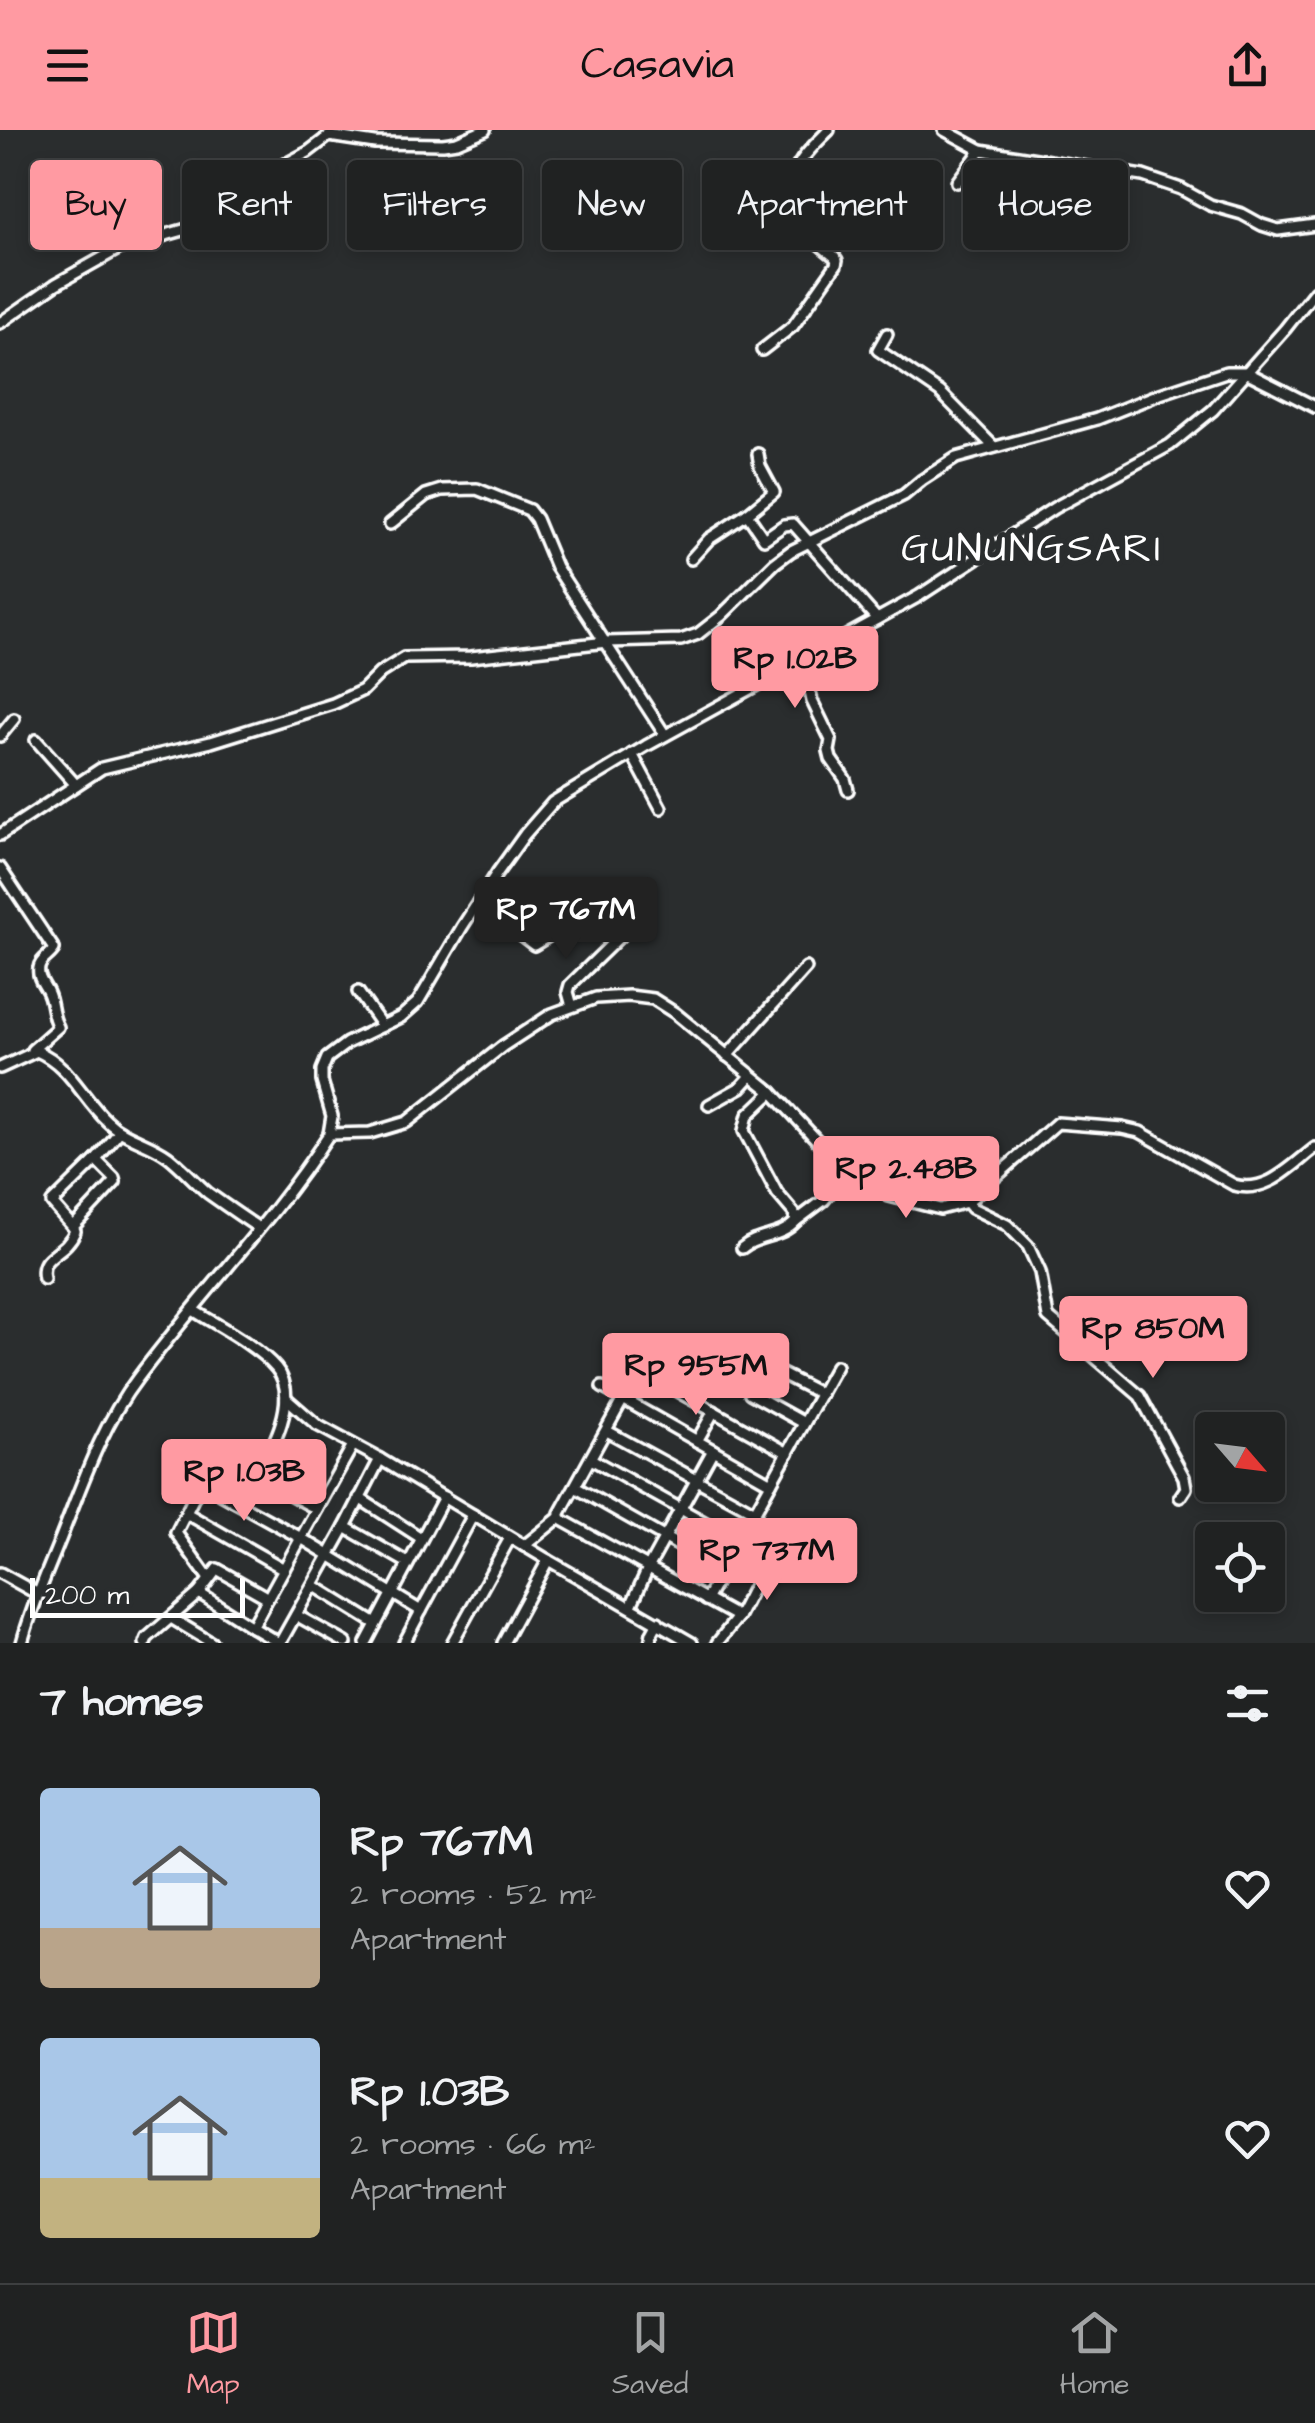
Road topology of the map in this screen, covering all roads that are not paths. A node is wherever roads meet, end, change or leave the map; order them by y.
1 (485, 130) edge
2 (829, 130) edge
3 (944, 130) edge
4 (981, 150) junction
5 (803, 160) edge
6 (957, 182) dead end
7 (1315, 225) edge
8 (827, 250) edge
9 (1315, 292) edge
10 (0, 323) edge
11 (887, 334) dead end
12 (762, 350) dead end
13 (1243, 376) junction
14 (1315, 407) edge
15 (994, 447) junction
16 (758, 454) dead end
17 (747, 514) junction
18 (390, 524) dead end
19 (811, 542) junction
20 (690, 558) dead end
21 (877, 619) junction
22 (606, 642) junction
23 (796, 663) junction
24 (14, 719) dead end
25 (665, 735) junction
26 (0, 736) edge
27 (36, 740) dead end
28 (632, 754) junction
29 (76, 785) junction
30 (848, 790) dead end
31 (661, 808) dead end
32 (0, 834) edge
33 (0, 868) edge
34 (576, 891) dead end
35 (482, 904) junction
36 (620, 936) dead end
37 (806, 968) dead end
38 (358, 992) dead end
39 (572, 1006) junction
40 (382, 1026) junction
41 (726, 1056) junction
42 (24, 1057) junction
43 (0, 1068) edge
44 (751, 1076) junction
45 (772, 1092) junction
46 (709, 1105) dead end
47 (120, 1131) junction
48 (329, 1134) junction
49 (1315, 1148) edge
50 (96, 1160) junction
51 (848, 1171) junction
52 (967, 1202) junction
53 (796, 1221) junction
54 (74, 1226) junction
55 (260, 1228) junction
56 (742, 1248) dead end
57 (44, 1279) dead end
58 (192, 1310) junction
59 (836, 1366) dead end
60 (602, 1387) dead end
61 (821, 1394) junction
62 (286, 1398) junction
63 (624, 1399) junction
64 (714, 1412) junction
65 (804, 1423) junction
66 (607, 1431) junction
67 (697, 1441) junction
68 (353, 1445) junction
69 (713, 1450) junction
70 (788, 1452) junction
71 (380, 1459) junction
72 (591, 1459) junction
73 (256, 1476) junction
74 (698, 1480) junction
75 (201, 1482) junction
76 (771, 1483) junction
77 (575, 1488) junction
78 (1180, 1497) dead end
79 (359, 1498) junction
80 (444, 1498) junction
81 (317, 1509) junction
82 (681, 1510) junction
83 (755, 1512) junction
84 (186, 1513) junction
85 (473, 1515) junction
86 (560, 1516) junction
87 (345, 1526) junction
88 (301, 1538) junction
89 (421, 1538) junction
90 (510, 1538) junction
91 (665, 1538) junction
92 (778, 1539) dead end
93 (740, 1542) junction
94 (524, 1546) junction
95 (329, 1556) junction
96 (548, 1560) junction
97 (408, 1563) junction
98 (648, 1568) junction
99 (284, 1569) junction
100 (722, 1570) junction
101 (0, 1572) edge
102 (209, 1579) junction
103 (313, 1585) junction
104 (199, 1592) junction
105 (38, 1594) junction
106 (393, 1594) junction
107 (268, 1598) junction
108 (706, 1600) junction
109 (631, 1606) junction
110 (421, 1610) junction
111 (296, 1615) junction
112 (738, 1617) junction
113 (171, 1618) junction
114 (658, 1622) junction
115 (376, 1624) junction
116 (252, 1627) junction
117 (22, 1643) edge
118 (145, 1643) edge
119 (212, 1643) edge
120 (279, 1643) edge
121 (346, 1643) edge
122 (366, 1643) edge
123 (404, 1643) edge
124 (452, 1643) edge
125 (503, 1643) edge
126 (650, 1643) edge
127 (692, 1643) edge
128 (717, 1643) edge

1 - 10 street
2 - 5 street
3 - 4 street
4 - 6 street
4 - 7 street
8 - 12 street
9 - 13 street
11 - 15 street
13 - 14 street
13 - 15 street
13 - 21 street
15 - 19 street
16 - 17 street
17 - 19 street
17 - 20 street
18 - 22 street
19 - 21 street
19 - 22 street
21 - 23 street
22 - 25 street
22 - 29 street
23 - 25 street
23 - 30 street
24 - 26 street
25 - 28 street
27 - 29 street
28 - 31 street
28 - 35 street
29 - 32 street
33 - 42 street
34 - 35 street
35 - 40 street
36 - 39 street
37 - 41 street
38 - 40 street
39 - 41 street
39 - 48 street
40 - 48 street
41 - 44 street
42 - 43 street
42 - 47 street
44 - 45 street
44 - 46 street
45 - 51 street
45 - 53 street
47 - 50 street
47 - 55 street
48 - 55 street
49 - 52 street
50 - 54 street
50 - 54 street
51 - 52 street
51 - 53 street
52 - 78 street
53 - 56 street
54 - 57 street
55 - 58 street
58 - 62 street
58 - 105 street
59 - 61 street
60 - 63 street
61 - 65 street
61 - 65 street
62 - 68 street
62 - 73 street
63 - 64 street
63 - 66 street
63 - 67 street
64 - 67 street
64 - 70 street
65 - 70 street
66 - 72 street
66 - 74 street
67 - 69 street
68 - 71 street
68 - 81 street
69 - 74 street
69 - 76 street
70 - 76 street
71 - 79 street
71 - 80 street
72 - 77 street
72 - 82 street
73 - 75 street
73 - 81 street
74 - 82 street
74 - 83 street
75 - 84 street
75 - 88 street
76 - 83 street
77 - 86 street
77 - 91 street
79 - 87 street
79 - 89 street
80 - 85 street
80 - 89 street
81 - 88 street
82 - 91 street
82 - 93 street
83 - 93 street
84 - 99 street
84 - 102 street
85 - 90 street
85 - 110 street
86 - 94 street
86 - 98 street
87 - 95 street
87 - 97 street
88 - 95 street
88 - 99 street
89 - 97 street
90 - 94 street
90 - 124 street
91 - 98 street
91 - 100 street
92 - 112 street
93 - 100 street
94 - 96 street
95 - 103 street
95 - 106 street
96 - 109 street
96 - 125 street
97 - 106 street
98 - 108 street
98 - 109 street
99 - 107 street
100 - 108 street
101 - 105 street
102 - 104 street
102 - 107 street
103 - 111 street
103 - 115 street
104 - 113 street
104 - 116 street
105 - 117 street
106 - 110 street
106 - 115 street
107 - 116 street
108 - 112 street
109 - 114 street
110 - 123 street
111 - 120 street
111 - 121 street
112 - 128 street
113 - 118 street
113 - 119 street
114 - 126 street
114 - 127 street
115 - 122 street
116 - 120 street

